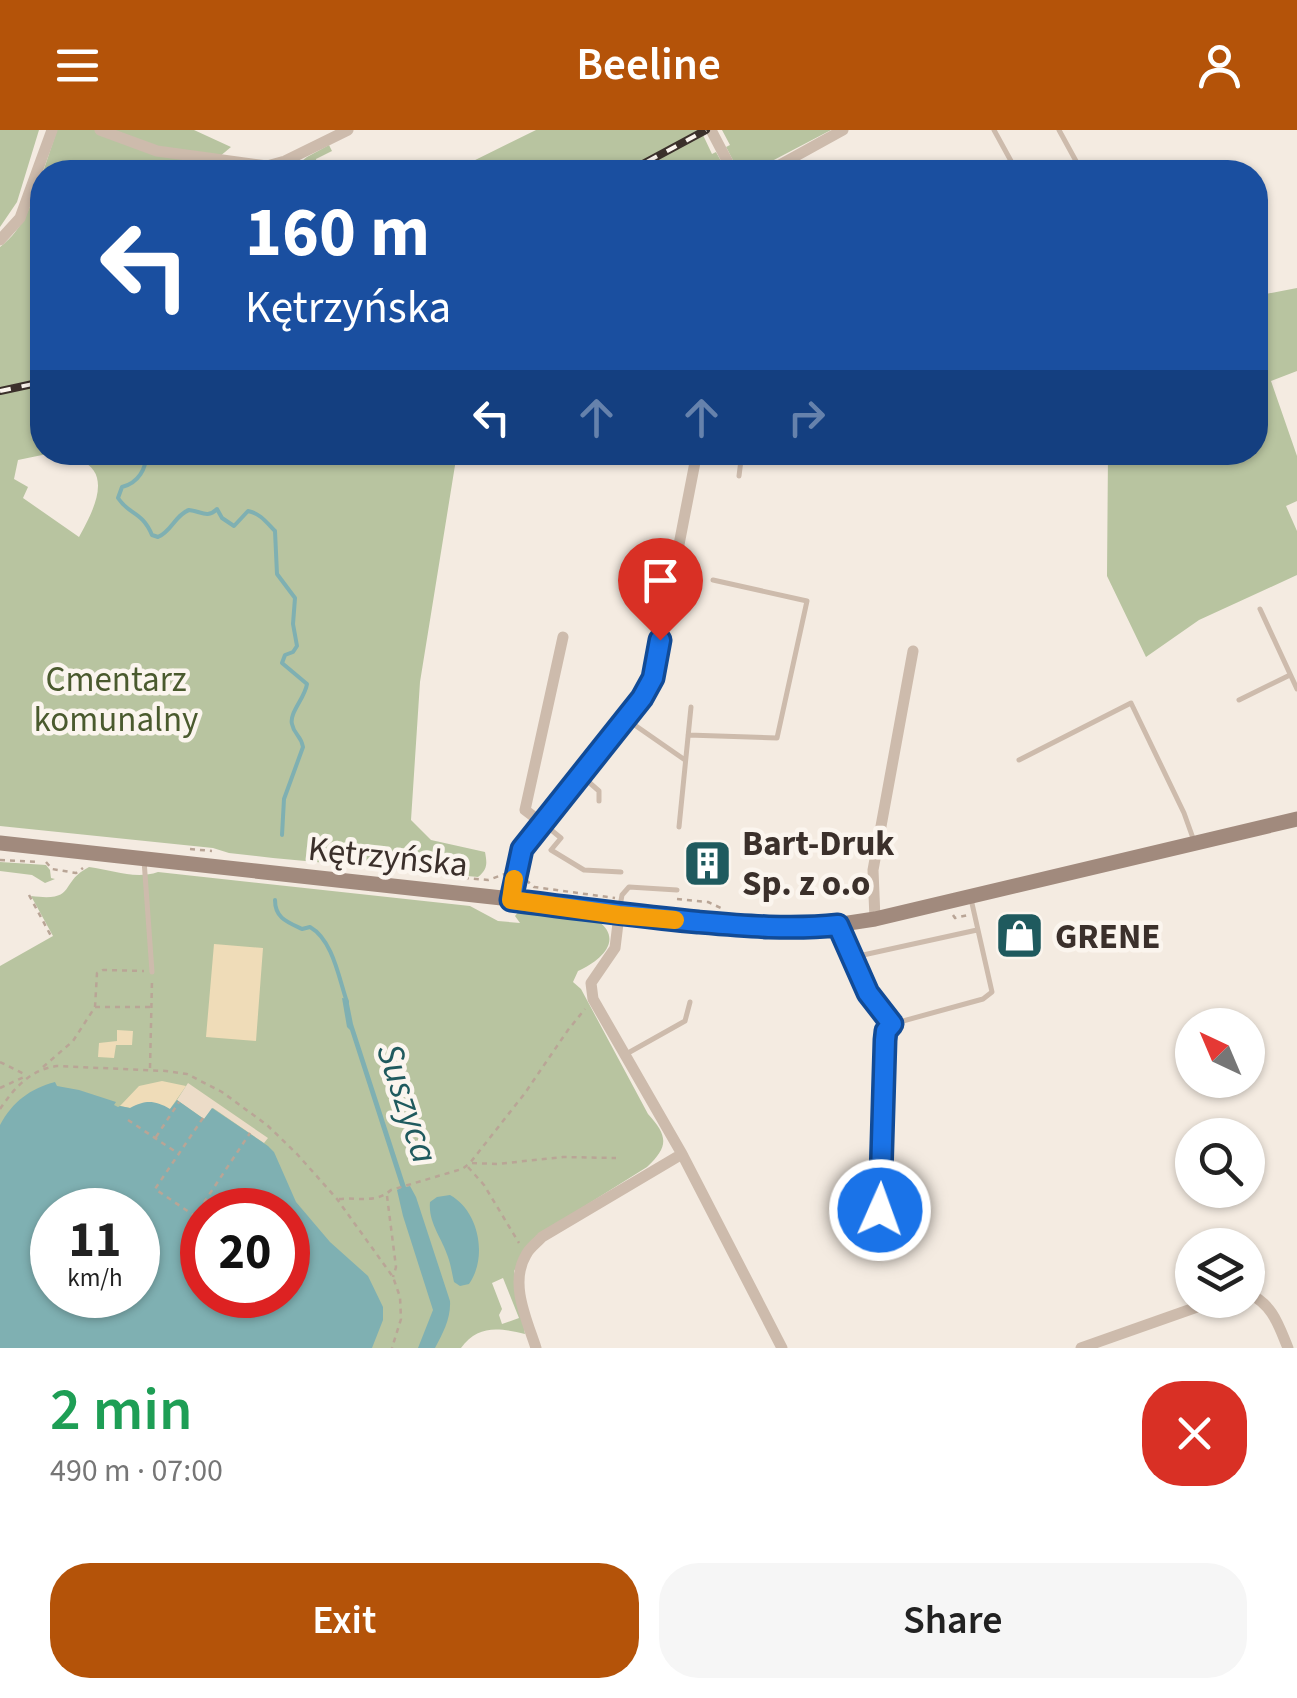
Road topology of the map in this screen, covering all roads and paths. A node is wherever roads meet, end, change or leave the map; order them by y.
1 (100, 130) edge
2 (348, 130) edge
3 (711, 130) edge
4 (843, 130) edge
5 (994, 130) edge
6 (1059, 130) edge
7 (50, 136) edge
8 (42, 160) edge
9 (223, 160) edge
10 (284, 160) edge
11 (727, 160) edge
12 (800, 160) edge
13 (1010, 160) edge
14 (1075, 160) edge
15 (30, 193) edge
16 (0, 240) edge
17 (694, 465) edge
18 (740, 465) edge
19 (738, 476) dead end
20 (713, 580) dead end
21 (1260, 609) dead end
22 (563, 637) dead end
23 (913, 650) dead end
24 (1290, 675) junction
25 (1297, 689) edge
26 (1240, 700) dead end
27 (691, 707) dead end
28 (626, 718) junction
29 (688, 735) junction
30 (685, 760) junction
31 (1019, 760) dead end
32 (581, 776) junction
33 (599, 801) dead end
34 (1297, 820) edge
35 (542, 823) junction
36 (679, 827) dead end
37 (0, 843) edge
38 (1194, 844) junction
39 (144, 859) junction
40 (0, 860) edge
41 (89, 865) dead end
42 (621, 872) dead end
43 (677, 890) dead end
44 (29, 895) dead end
45 (970, 896) junction
46 (670, 898) dead end
47 (511, 900) junction
48 (727, 911) dead end
49 (619, 915) junction
50 (874, 919) junction
51 (838, 925) junction
52 (978, 930) junction
53 (51, 936) dead end
54 (854, 957) junction
55 (152, 972) junction
56 (594, 999) junction
57 (690, 1002) dead end
58 (95, 1007) junction
59 (152, 1007) junction
60 (892, 1024) junction
61 (625, 1054) junction
62 (0, 1062) edge
63 (42, 1068) junction
64 (150, 1070) junction
65 (28, 1076) junction
66 (0, 1088) edge
67 (180, 1102) dead end
68 (0, 1109) edge
69 (203, 1118) dead end
70 (128, 1120) dead end
71 (250, 1133) dead end
72 (155, 1138) junction
73 (179, 1154) junction
74 (682, 1154) junction
75 (616, 1158) dead end
76 (469, 1164) junction
77 (386, 1195) junction
78 (337, 1199) junction
79 (879, 1240) dead end
80 (526, 1255) junction
81 (393, 1277) junction
82 (1265, 1304) edge
83 (1175, 1315) edge
84 (392, 1348) edge
85 (536, 1348) edge
86 (782, 1348) edge
87 (1081, 1348) edge
88 (1288, 1348) edge

1 - 9 street
2 - 10 street
3 - 11 street
4 - 12 street
5 - 13 lane
6 - 14 lane
7 - 8 street
15 - 16 street
17 - 28 street
18 - 19 lane
20 - 29 lane
21 - 24 lane
22 - 35 street
23 - 50 street
24 - 25 lane
24 - 26 lane
27 - 29 lane
28 - 30 lane
28 - 32 street
29 - 30 lane
30 - 36 lane
31 - 38 lane
32 - 33 lane
32 - 35 street
34 - 38 main road, Kętrzyńska
35 - 42 lane
35 - 47 street
37 - 39 main road, Kętrzyńska
38 - 45 main road, Kętrzyńska
39 - 47 main road, Kętrzyńska
39 - 55 lane
40 - 41 path
43 - 49 lane
44 - 53 path
45 - 50 main road, Kętrzyńska
45 - 52 lane
46 - 48 path
47 - 49 main road, Kętrzyńska
49 - 51 main road, Kętrzyńska
49 - 56 street
50 - 51 main road, Kętrzyńska
51 - 54 lane
52 - 54 lane
52 - 60 lane
54 - 60 lane
55 - 58 path
55 - 59 path
56 - 61 street
56 - 76 path
57 - 61 lane
58 - 59 path
58 - 63 path
59 - 64 path
60 - 79 lane
61 - 74 street
62 - 65 path
63 - 64 path
63 - 65 path
64 - 78 path
65 - 66 path
65 - 68 path
67 - 72 path
69 - 73 path
70 - 72 path
71 - 73 path
72 - 73 path
74 - 80 street
74 - 86 street
75 - 76 path
76 - 77 path
76 - 80 path
77 - 78 path
77 - 81 path
78 - 81 path
80 - 85 street
81 - 84 path
82 - 88 street
83 - 87 street

